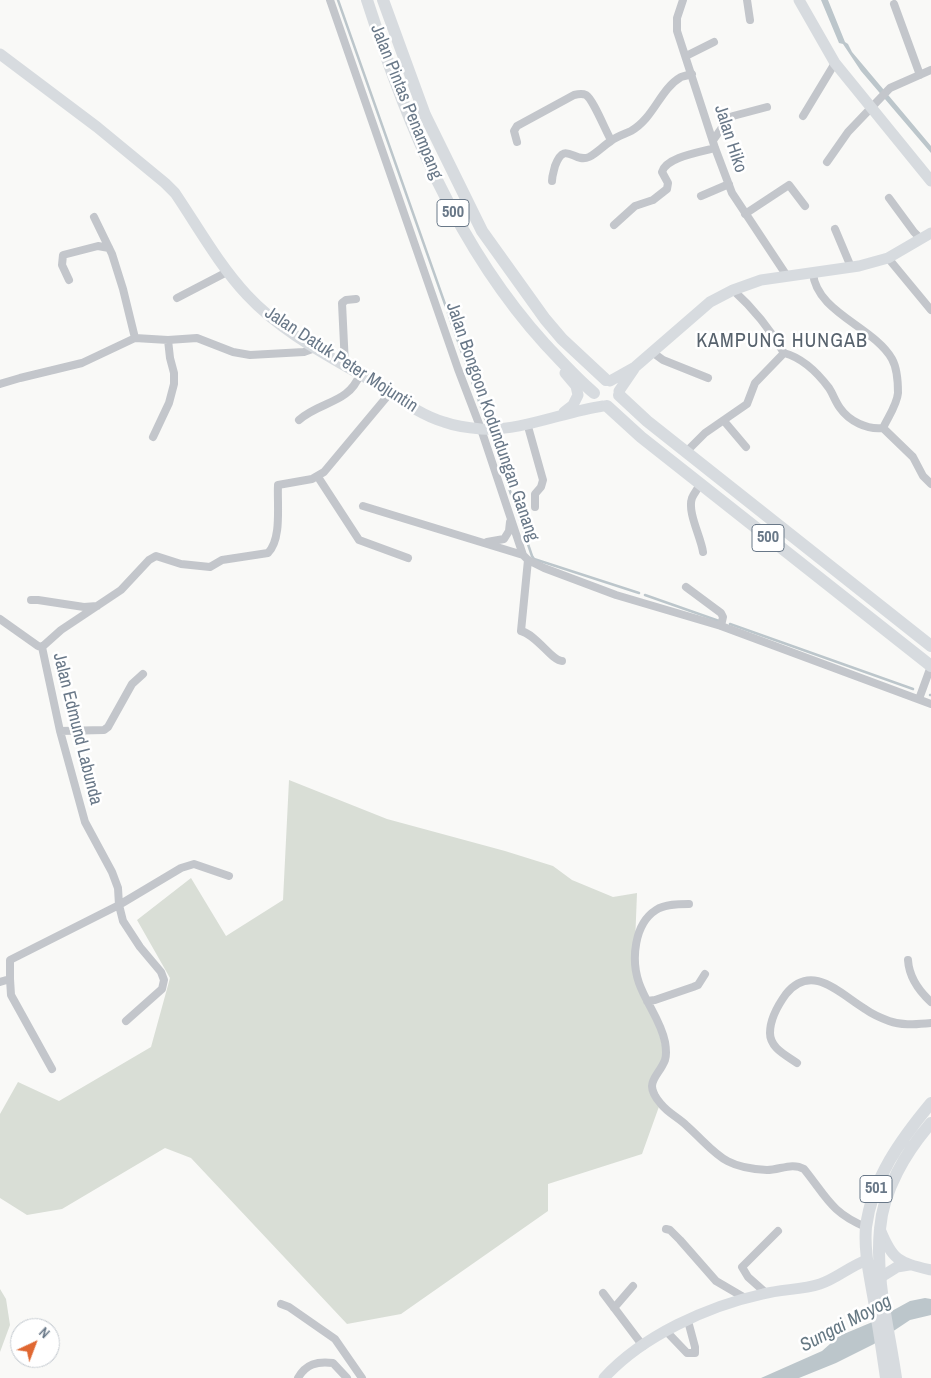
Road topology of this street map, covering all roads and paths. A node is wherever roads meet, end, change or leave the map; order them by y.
1 (330, 0) edge
2 (367, 0) edge
3 (383, 0) edge
4 (683, 0) edge
5 (747, 0) edge
6 (799, 0) edge
7 (894, 4) dead end
8 (750, 20) dead end
9 (714, 42) dead end
10 (0, 54) edge
11 (686, 56) junction
12 (835, 63) junction
13 (931, 70) edge
14 (692, 74) junction
15 (920, 75) junction
16 (873, 105) junction
17 (767, 107) dead end
18 (803, 116) dead end
19 (611, 140) junction
20 (517, 142) dead end
21 (714, 144) junction
22 (827, 162) dead end
23 (552, 181) dead end
24 (931, 181) edge
25 (729, 184) junction
26 (701, 196) dead end
27 (889, 198) dead end
28 (805, 206) dead end
29 (745, 214) junction
30 (94, 217) dead end
31 (614, 225) dead end
32 (835, 229) dead end
33 (926, 236) edge
34 (109, 248) junction
35 (888, 258) junction
36 (851, 267) junction
37 (227, 272) junction
38 (814, 273) junction
39 (787, 276) junction
40 (69, 280) dead end
41 (733, 290) junction
42 (177, 298) dead end
43 (356, 299) dead end
44 (931, 310) edge
45 (135, 338) junction
46 (541, 339) junction
47 (168, 340) junction
48 (315, 348) junction
49 (652, 352) junction
50 (784, 353) junction
51 (345, 365) junction
52 (635, 367) junction
53 (360, 374) junction
54 (708, 378) dead end
55 (608, 381) junction
56 (0, 384) edge
57 (390, 393) junction
58 (594, 393) junction
59 (619, 393) junction
60 (605, 406) junction
61 (561, 414) junction
62 (299, 420) dead end
63 (724, 421) junction
64 (527, 423) junction
65 (883, 428) junction
66 (481, 429) junction
67 (153, 437) dead end
68 (746, 447) dead end
69 (686, 452) junction
70 (318, 477) junction
71 (700, 484) junction
72 (931, 484) edge
73 (363, 506) dead end
74 (535, 507) dead end
75 (511, 519) junction
76 (485, 542) junction
77 (703, 552) dead end
78 (408, 558) dead end
79 (526, 558) junction
80 (686, 588) dead end
81 (30, 600) dead end
82 (98, 606) junction
83 (0, 619) edge
84 (721, 626) junction
85 (931, 646) edge
86 (42, 648) junction
87 (562, 660) dead end
88 (931, 666) edge
89 (143, 674) dead end
90 (919, 699) junction
91 (931, 704) edge
92 (60, 731) junction
93 (229, 876) dead end
94 (689, 904) dead end
95 (119, 905) junction
96 (908, 960) dead end
97 (705, 974) dead end
98 (10, 979) junction
99 (0, 982) edge
100 (647, 1000) junction
101 (931, 1002) edge
102 (126, 1021) dead end
103 (931, 1023) edge
104 (797, 1063) dead end
105 (52, 1069) dead end
106 (931, 1104) edge
107 (931, 1123) edge
108 (866, 1227) junction
109 (666, 1229) dead end
110 (880, 1229) junction
111 (778, 1231) dead end
112 (867, 1260) junction
113 (909, 1265) junction
114 (931, 1270) edge
115 (881, 1277) junction
116 (633, 1286) dead end
117 (603, 1293) dead end
118 (766, 1293) junction
119 (744, 1298) junction
120 (280, 1304) dead end
121 (614, 1308) junction
122 (688, 1321) junction
123 (666, 1331) junction
124 (643, 1346) junction
125 (887, 1350) junction
126 (298, 1378) edge
127 (348, 1378) edge
128 (362, 1378) edge
129 (604, 1378) edge
130 (886, 1378) edge
131 (896, 1378) edge

1 - 66 street, Jalan Bongoon Kodundungan Ganang
2 - 46 main road, Jalan Pintas Penampang / 500
3 - 55 main road, Jalan Pintas Penampang / 500
4 - 11 street, Jalan Hiko
5 - 8 street
6 - 12 main road
7 - 15 street
9 - 11 street
10 - 37 main road, Jalan Datuk Peter Mojuntin
11 - 14 street, Jalan Hiko
12 - 16 main road
12 - 18 street
13 - 15 street
14 - 19 street
14 - 21 street, Jalan Hiko
15 - 16 street
16 - 22 street
16 - 24 main road
17 - 21 street
19 - 20 street
19 - 23 street
21 - 25 street, Jalan Hiko
21 - 31 street
25 - 26 street
25 - 29 street, Jalan Hiko
27 - 33 street
28 - 29 street
29 - 39 street, Jalan Hiko
30 - 34 street
32 - 36 street
33 - 35 main road
34 - 40 street
34 - 45 street
35 - 36 main road
35 - 44 street
36 - 38 main road
37 - 42 street
37 - 48 main road, Jalan Datuk Peter Mojuntin
38 - 39 main road
38 - 65 street
39 - 41 main road
41 - 49 main road
41 - 50 street
43 - 51 street
45 - 47 street
45 - 56 street
46 - 58 main road, Jalan Pintas Penampang / 500
46 - 61 main road
47 - 48 street
47 - 67 street
48 - 51 main road, Jalan Datuk Peter Mojuntin
49 - 52 main road
49 - 54 street
50 - 63 street
50 - 65 street
51 - 53 main road, Jalan Datuk Peter Mojuntin
52 - 55 main road
52 - 59 main road
53 - 57 main road, Jalan Datuk Peter Mojuntin
53 - 62 street
55 - 58 main road
55 - 59 main road, 500
57 - 66 main road, Jalan Datuk Peter Mojuntin
57 - 70 street
58 - 60 main road, 500
59 - 60 main road
59 - 69 main road, 500
60 - 61 main road, Jalan Datuk Peter Mojuntin
60 - 71 main road, 500
61 - 64 main road, Jalan Datuk Peter Mojuntin
63 - 68 street
63 - 69 street
64 - 66 main road, Jalan Datuk Peter Mojuntin
64 - 74 street
65 - 72 street
66 - 75 street, Jalan Bongoon Kodundungan Ganang
69 - 85 main road, 500
70 - 78 street
70 - 82 street, Jalan Edmund Labunda
71 - 77 street
71 - 88 main road, 500
73 - 76 street
75 - 76 street
75 - 79 street, Jalan Bongoon Kodundungan Ganang
76 - 79 street
79 - 84 street, Jalan Bongoon Kodundungan Ganang
79 - 87 street
80 - 84 street
81 - 82 street
82 - 86 street, Jalan Edmund Labunda
83 - 86 street
84 - 90 street, Jalan Bongoon Kodundungan Ganang
86 - 92 street, Jalan Edmund Labunda
88 - 90 street
89 - 92 street
90 - 91 street, Jalan Bongoon Kodundungan Ganang
92 - 95 street, Jalan Edmund Labunda
93 - 95 street
94 - 100 street
95 - 98 street
95 - 102 street, Jalan Edmund Labunda
96 - 101 street
97 - 100 street
98 - 99 street
98 - 105 street
100 - 108 street
103 - 104 street
106 - 108 main road, 501
107 - 110 main road, 501
108 - 112 main road, 501
109 - 119 street
110 - 113 main road
110 - 115 main road, 501
111 - 118 street
112 - 118 main road
112 - 125 main road, 501
113 - 114 main road
113 - 115 main road
115 - 125 main road, 501
116 - 121 street
117 - 121 street
118 - 119 main road
119 - 122 main road
120 - 128 street
121 - 124 street
122 - 123 main road
122 - 123 street
123 - 124 main road
124 - 129 main road
125 - 130 main road, 501
125 - 131 main road, 501
126 - 127 street

